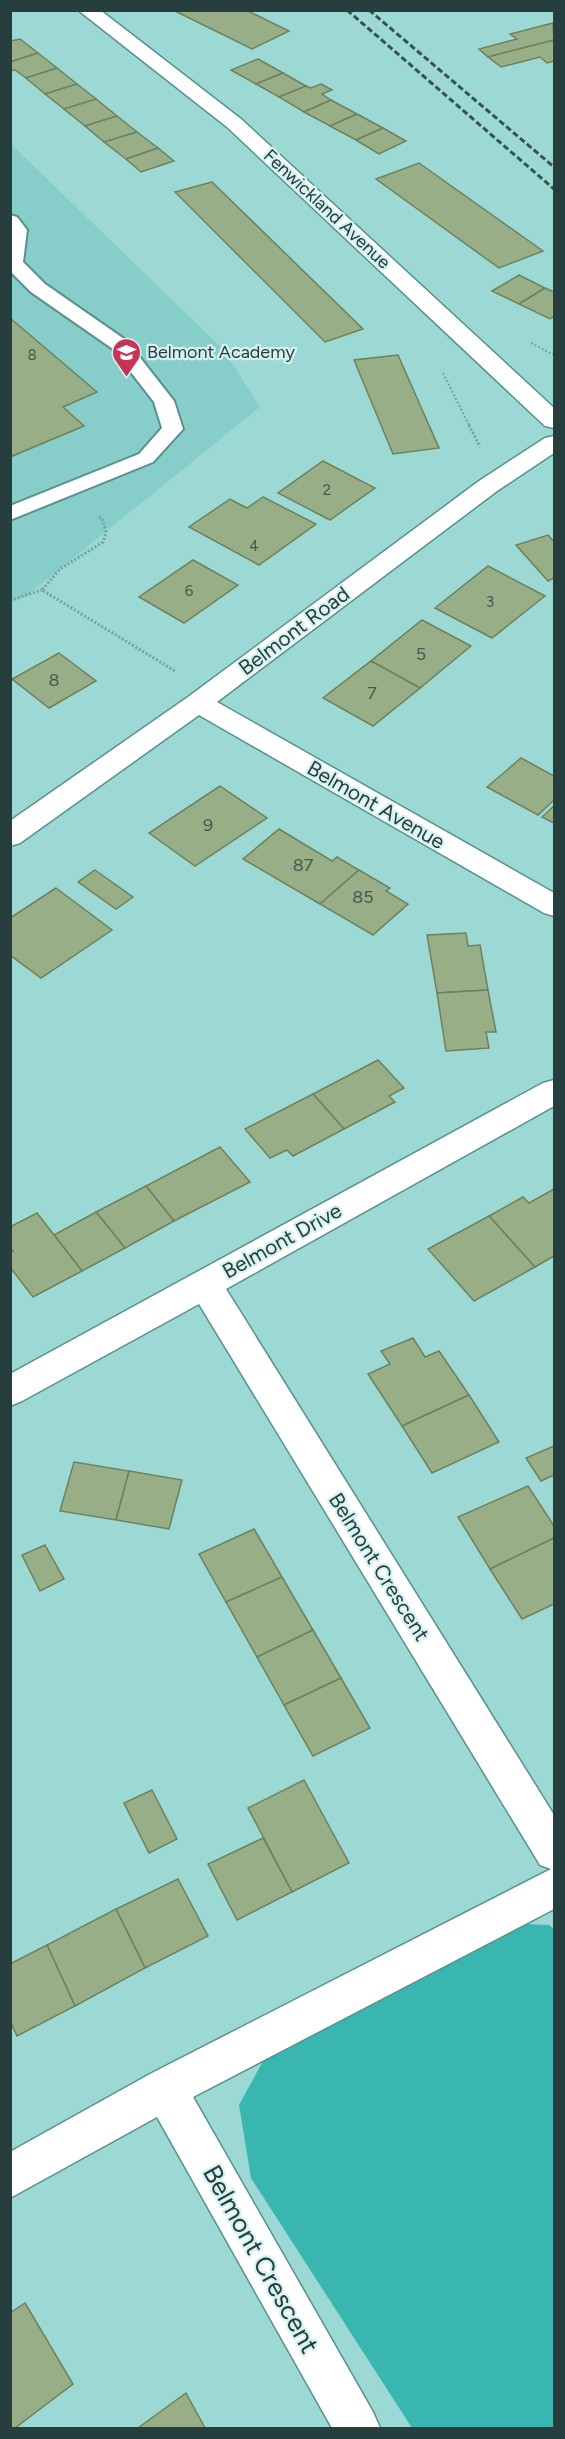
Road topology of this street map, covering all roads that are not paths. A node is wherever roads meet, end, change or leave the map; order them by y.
1 (87, 10) edge
2 (10, 221) edge
3 (555, 421) edge
4 (555, 443) edge
5 (10, 514) edge
6 (204, 698) junction
7 (22, 823) edge
8 (10, 836) edge
9 (555, 906) edge
10 (555, 1092) edge
11 (204, 1284) junction
12 (10, 1391) edge
13 (555, 1851) edge
14 (555, 1888) edge
15 (165, 2089) junction
16 (10, 2176) edge
17 (357, 2428) edge

1 - 3 street, Fenwickland Avenue
2 - 5 lane
4 - 6 street, Belmont Road
6 - 7 street, Belmont Road
6 - 9 street, Belmont Avenue
7 - 8 street, Belmont Road
10 - 11 street, Belmont Drive
11 - 12 street, Belmont Drive
11 - 13 street, Belmont Crescent
14 - 15 street
15 - 16 street
15 - 17 street, Belmont Crescent

